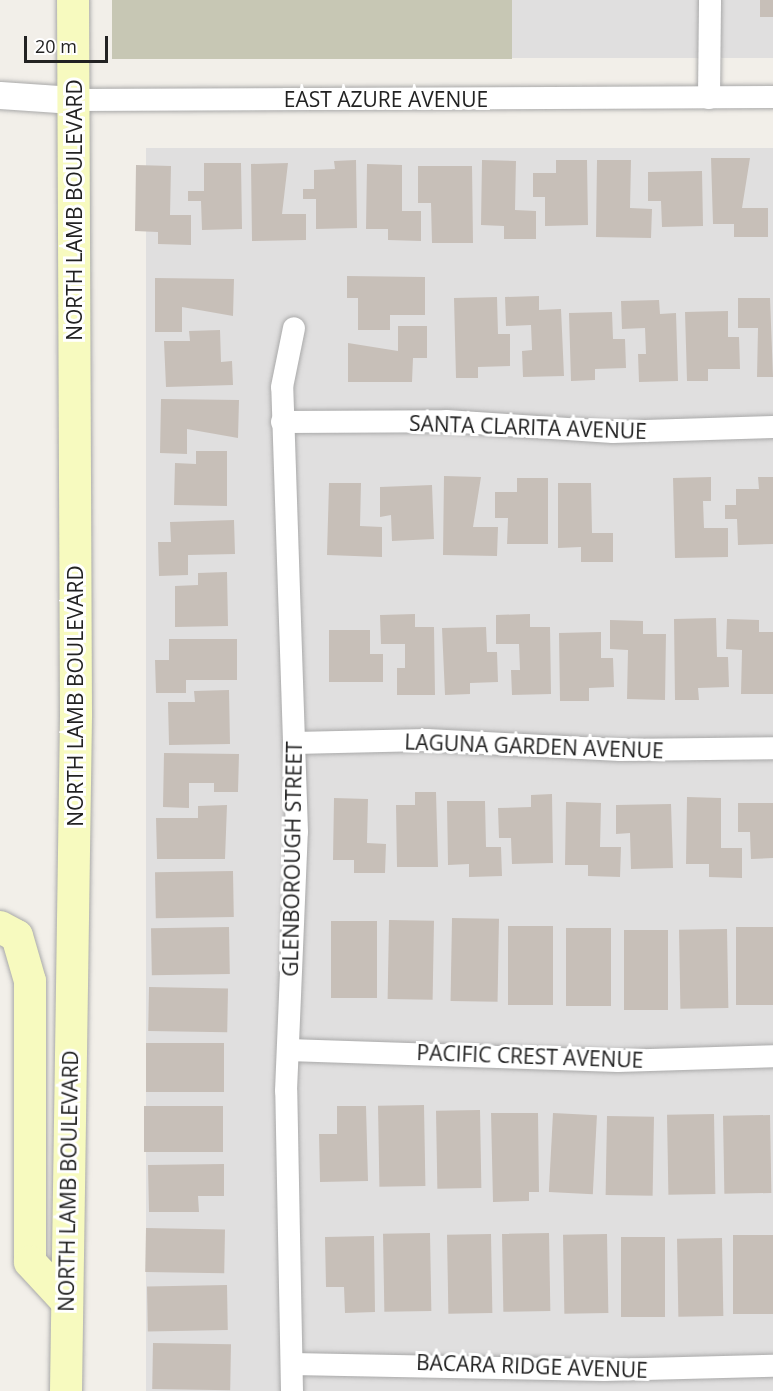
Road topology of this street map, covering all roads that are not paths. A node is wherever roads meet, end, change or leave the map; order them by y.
1 (73, 0) edge
2 (710, 0) edge
3 (0, 95) edge
4 (709, 98) junction
5 (773, 98) edge
6 (74, 100) junction
7 (294, 328) dead end
8 (282, 422) junction
9 (773, 427) edge
10 (294, 742) junction
11 (773, 748) edge
12 (0, 927) edge
13 (288, 1050) junction
14 (773, 1056) edge
15 (67, 1302) junction
16 (292, 1364) junction
17 (773, 1366) edge
18 (66, 1391) edge
19 (292, 1391) edge

1 - 6 main road, NORTH LAMB BOULEVARD
2 - 4 street
3 - 6 street, EAST AZURE AVENUE
4 - 5 street, EAST AZURE AVENUE
4 - 6 street, EAST AZURE AVENUE
6 - 15 main road, NORTH LAMB BOULEVARD
7 - 8 street, GLENBOROUGH STREET
8 - 9 street, SANTA CLARITA AVENUE
8 - 10 street, GLENBOROUGH STREET
10 - 11 street, LAGUNA GARDEN AVENUE
10 - 13 street, GLENBOROUGH STREET
12 - 15 main road
13 - 14 street, PACIFIC CREST AVENUE
13 - 16 street, GLENBOROUGH STREET
15 - 18 main road, NORTH LAMB BOULEVARD
16 - 17 street, BACARA RIDGE AVENUE
16 - 19 street, GLENBOROUGH STREET

